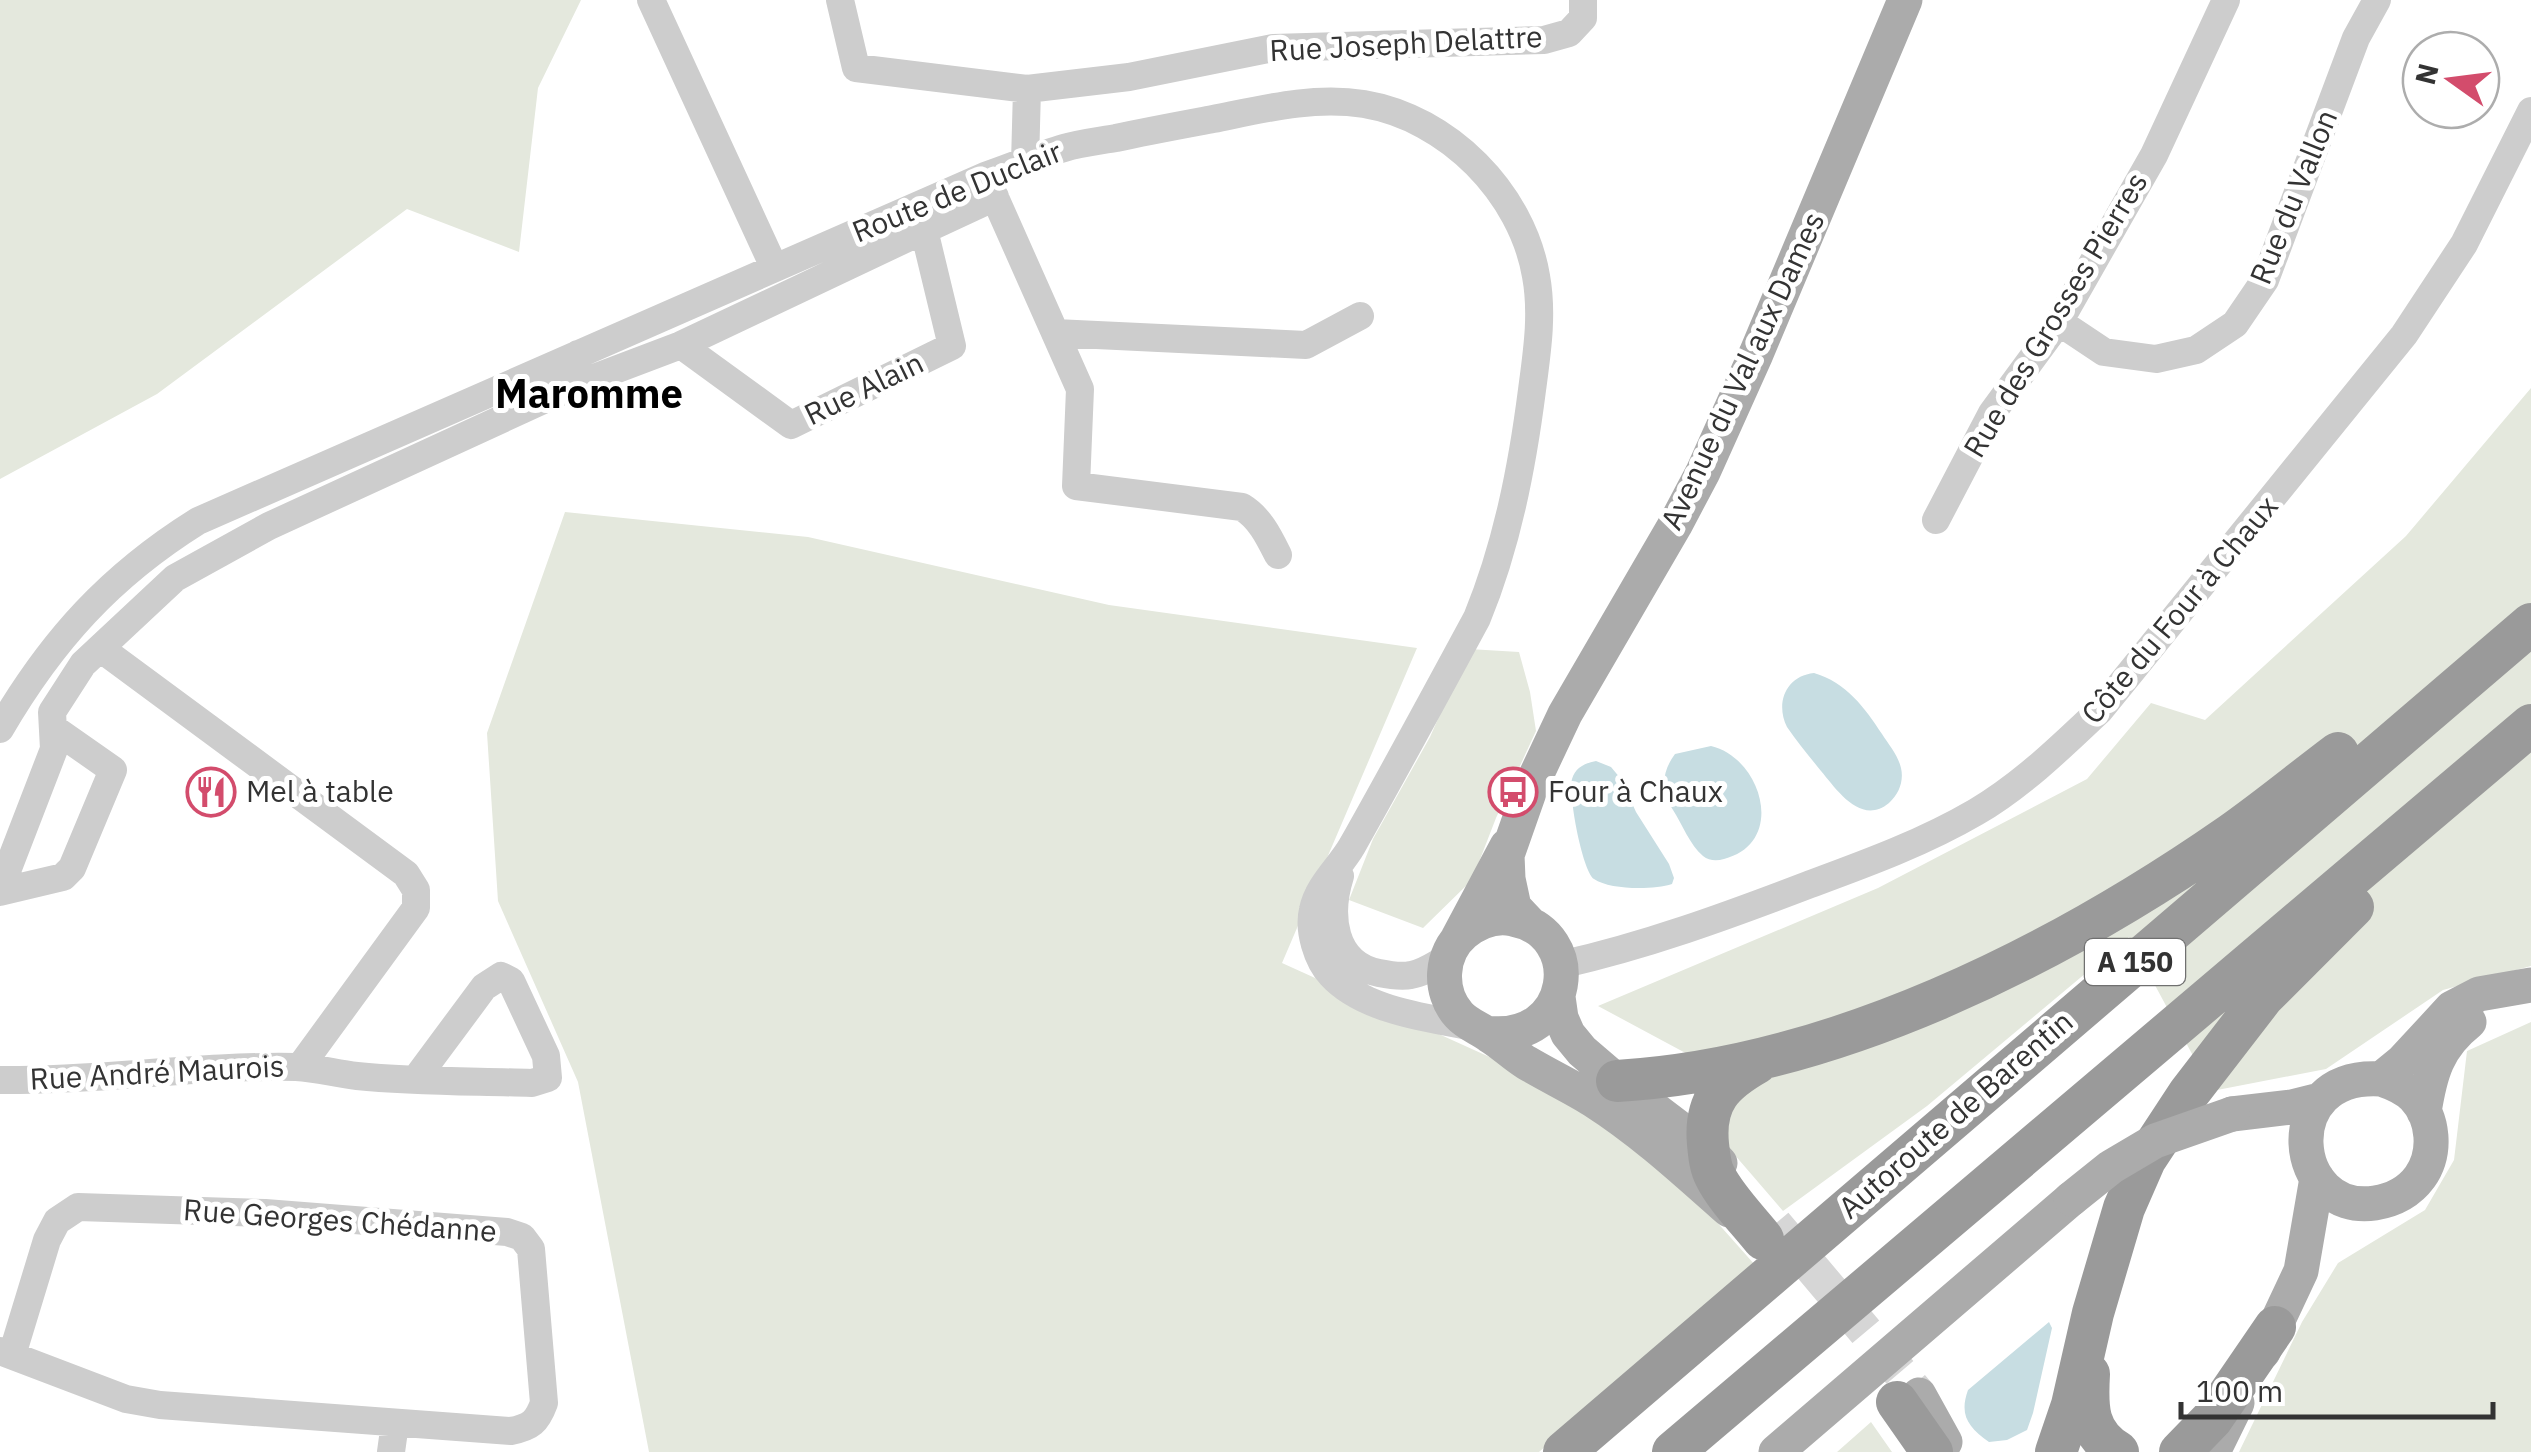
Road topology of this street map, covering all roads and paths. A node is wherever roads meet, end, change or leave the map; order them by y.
1 (651, 0) edge
2 (840, 0) edge
3 (1584, 0) edge
4 (1905, 0) edge
5 (2226, 0) edge
6 (2376, 0) edge
7 (1027, 89) junction
8 (2531, 111) edge
9 (1025, 162) junction
10 (990, 186) junction
11 (924, 230) junction
12 (774, 267) junction
13 (1360, 316) dead end
14 (2059, 322) junction
15 (1055, 332) junction
16 (681, 345) junction
17 (578, 354) junction
18 (578, 384) junction
19 (1936, 520) dead end
20 (1278, 556) dead end
21 (2531, 623) edge
22 (100, 648) junction
23 (2531, 725) edge
24 (53, 728) junction
25 (0, 729) edge
26 (2449, 793) junction
27 (1510, 840) junction
28 (1348, 854) junction
29 (0, 890) edge
30 (1530, 924) junction
31 (1453, 948) junction
32 (1559, 981) junction
33 (1479, 1030) junction
34 (1762, 1060) junction
35 (300, 1067) junction
36 (2381, 1079) junction
37 (0, 1080) edge
38 (415, 1080) junction
39 (1617, 1081) junction
40 (2320, 1100) junction
41 (2424, 1112) junction
42 (2234, 1123) junction
43 (1708, 1150) junction
44 (2311, 1163) junction
45 (2367, 1204) junction
46 (2076, 1207) junction
47 (1769, 1232) joint
48 (2301, 1272) junction
49 (2093, 1312) junction
50 (2276, 1327) junction
51 (6, 1353) edge
52 (1908, 1398) junction
53 (395, 1423) junction
54 (392, 1452) edge
55 (1564, 1452) edge
56 (1673, 1452) edge
57 (1776, 1452) edge
58 (1801, 1452) edge
59 (1923, 1452) edge
60 (1932, 1452) edge
61 (1950, 1452) edge
62 (2056, 1452) edge
63 (2118, 1452) edge
64 (2180, 1452) edge
65 (2213, 1452) edge

1 - 12 street
2 - 7 street, Rue Joseph Delattre
3 - 7 street, Rue Joseph Delattre
4 - 27 main road, Avenue du Val aux Dames
5 - 14 street, Rue des Grosses Pierres
6 - 14 street, Rue du Vallon
7 - 9 street
8 - 32 street, Côte du Four à Chaux
9 - 10 street, Route de Duclair
9 - 28 street, Route de Duclair
10 - 11 street
10 - 12 street, Route de Duclair
10 - 15 street
11 - 16 street
11 - 16 street, Rue Alain
12 - 17 street, Route de Duclair
13 - 15 street
14 - 19 street, Rue des Grosses Pierres
15 - 20 street
16 - 18 street
17 - 18 street
17 - 25 street, Route de Duclair
18 - 22 street
21 - 34 highway
21 - 55 highway, Autoroute de Barentin / A 150
22 - 24 street
22 - 35 street, Rue André Maurois
23 - 26 highway, A 150
24 - 29 street
24 - 29 street
26 - 49 highway
26 - 56 highway, A 150
27 - 30 main road, Avenue du Val aux Dames
27 - 31 main road, Avenue du Val aux Dames
28 - 31 street, Route de Duclair
28 - 33 street, Route de Duclair
30 - 31 main road
30 - 32 main road
31 - 33 main road
32 - 33 main road
32 - 39 main road
33 - 47 main road
34 - 39 highway
34 - 43 highway
35 - 37 street, Rue André Maurois
35 - 38 street
36 - 40 main road
36 - 41 main road
36 - 41 main road
38 - 38 street
39 - 43 main road
40 - 42 main road
40 - 44 main road
41 - 45 main road
42 - 44 main road
42 - 46 main road
43 - 47 highway
44 - 45 main road
44 - 48 main road
45 - 48 main road
46 - 57 main road
46 - 58 main road
48 - 50 main road
49 - 62 highway
49 - 63 highway
50 - 64 highway
50 - 65 main road
51 - 53 street, Rue Georges Chédanne
51 - 53 street, Rue Georges Chédanne
52 - 59 main road
52 - 60 highway
52 - 61 main road
53 - 54 street

